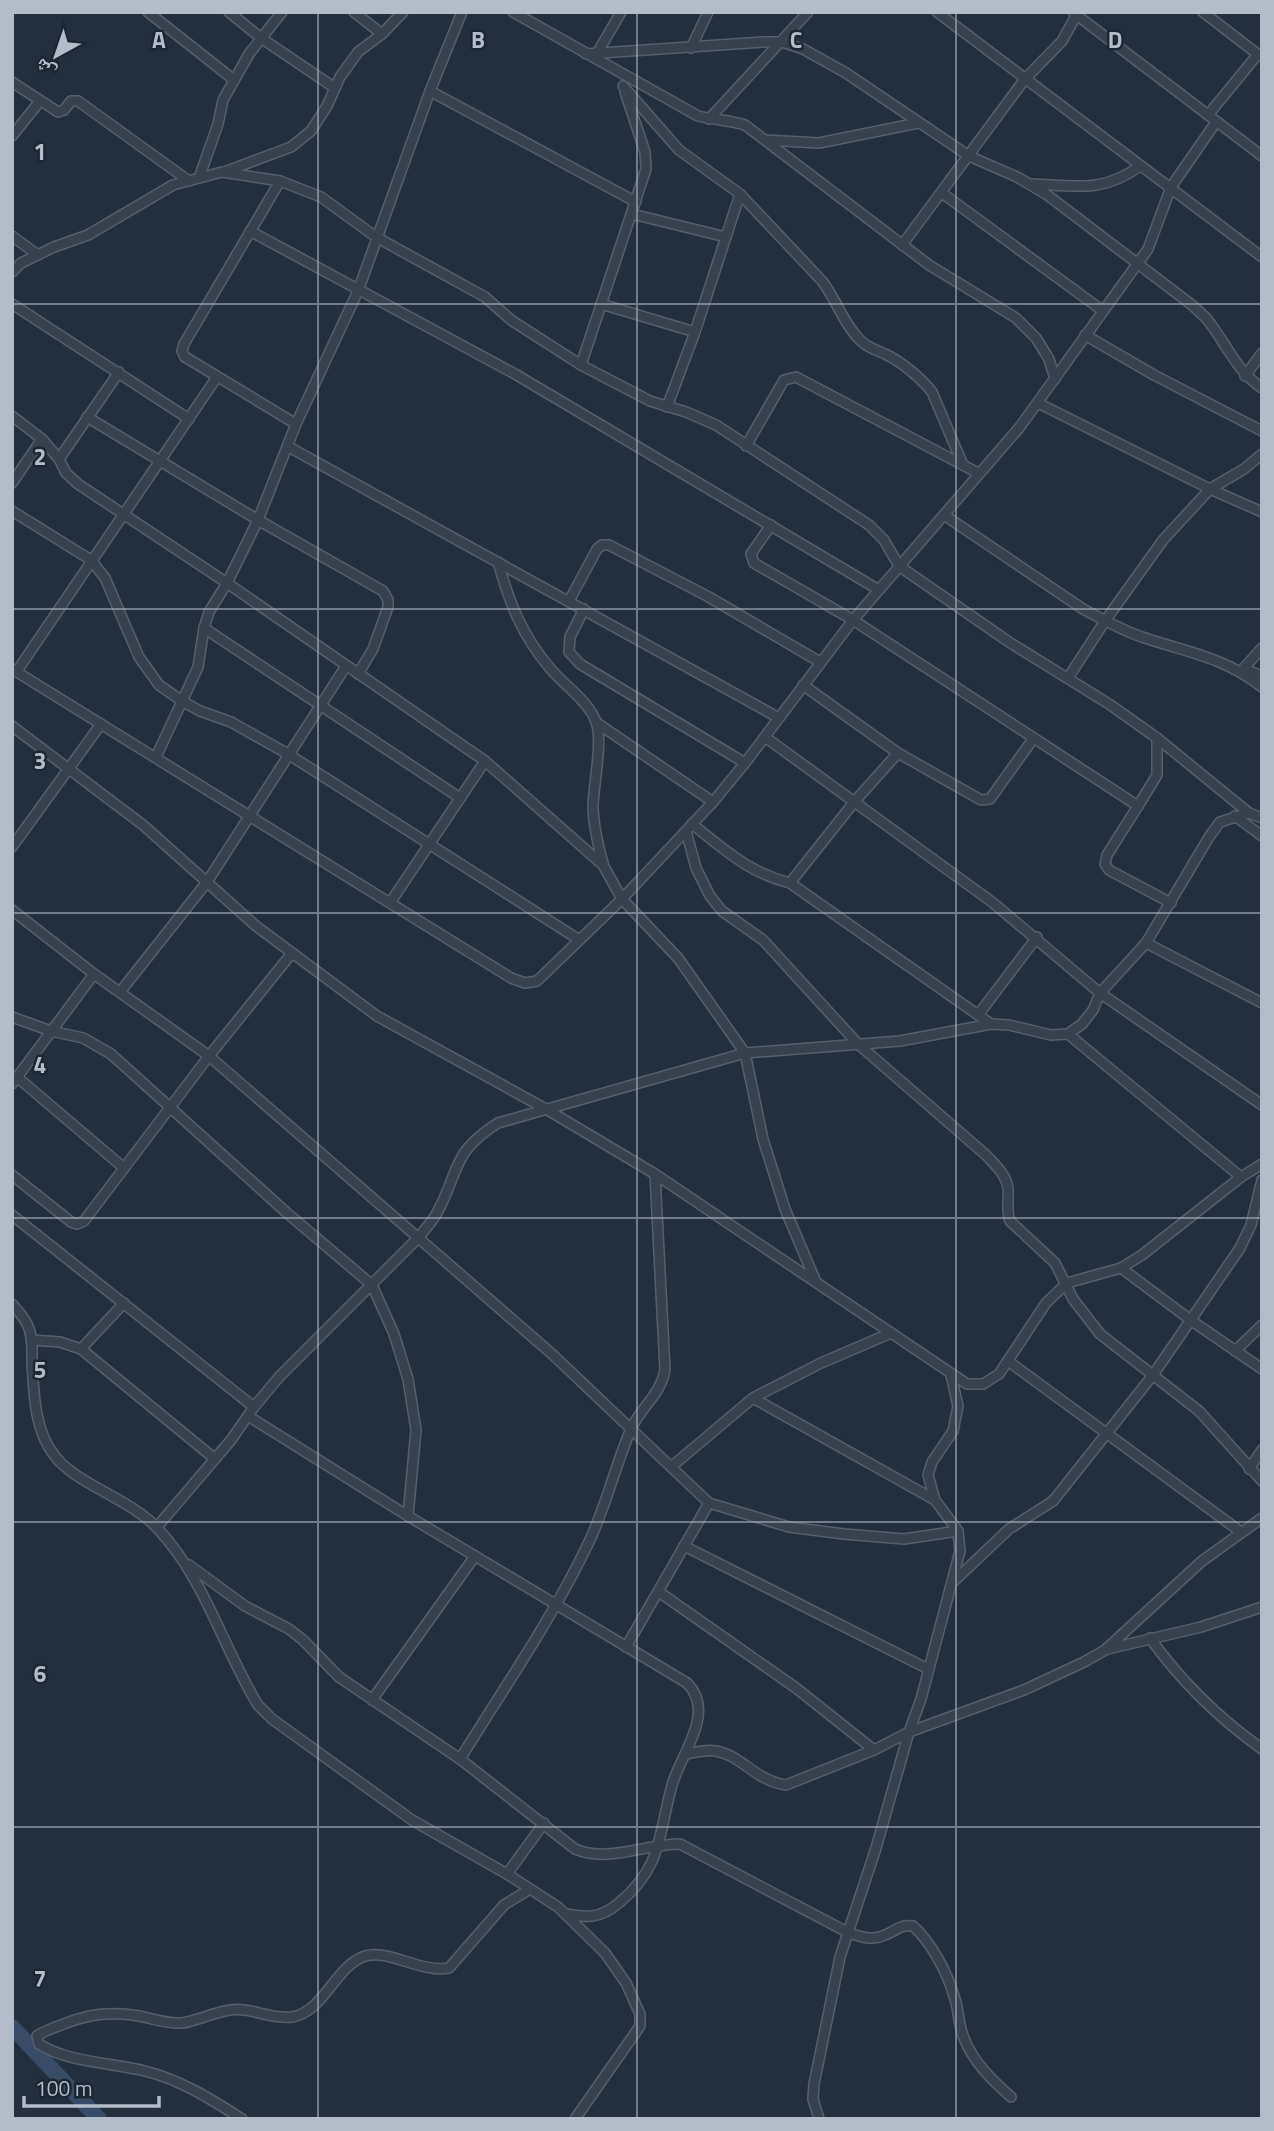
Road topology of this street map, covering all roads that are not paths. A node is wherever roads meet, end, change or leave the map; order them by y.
1 (148, 12) edge
2 (229, 12) edge
3 (282, 12) edge
4 (355, 12) edge
5 (403, 12) edge
6 (462, 12) edge
7 (513, 12) edge
8 (621, 12) edge
9 (708, 12) edge
10 (808, 12) edge
11 (937, 12) edge
12 (1076, 13) edge
13 (1207, 13) edge
14 (382, 34) junction
15 (261, 38) junction
16 (782, 42) junction
17 (691, 48) junction
18 (598, 52) junction
19 (586, 54) junction
20 (1260, 56) edge
21 (617, 71) junction
22 (1025, 79) junction
23 (234, 80) junction
24 (12, 82) edge
25 (623, 86) junction
26 (335, 88) junction
27 (430, 90) junction
28 (40, 100) junction
29 (1208, 115) junction
30 (709, 119) junction
31 (918, 122) junction
32 (1216, 122) junction
33 (12, 136) edge
34 (764, 139) junction
35 (969, 156) junction
36 (1262, 156) edge
37 (1140, 166) junction
38 (222, 172) junction
39 (194, 179) junction
40 (280, 181) junction
41 (1031, 184) junction
42 (1171, 187) junction
43 (942, 192) junction
44 (740, 194) junction
45 (636, 202) junction
46 (632, 214) junction
47 (250, 231) junction
48 (12, 236) edge
49 (376, 237) junction
50 (726, 237) junction
51 (902, 245) junction
52 (38, 255) junction
53 (1262, 257) edge
54 (1139, 264) junction
55 (12, 272) edge
56 (358, 291) junction
57 (12, 304) edge
58 (601, 304) junction
59 (1103, 311) junction
60 (695, 332) junction
61 (1085, 335) junction
62 (1262, 353) edge
63 (581, 365) junction
64 (119, 372) junction
65 (1245, 376) junction
66 (217, 377) junction
67 (1055, 379) junction
68 (1262, 388) edge
69 (1038, 403) junction
70 (667, 407) junction
71 (12, 416) edge
72 (87, 417) junction
73 (189, 419) junction
74 (296, 424) junction
75 (1262, 431) edge
76 (42, 439) junction
77 (746, 446) junction
78 (289, 447) junction
79 (1262, 454) edge
80 (59, 458) junction
81 (159, 461) junction
82 (963, 465) junction
83 (978, 473) junction
84 (12, 483) edge
85 (1210, 489) junction
86 (12, 511) edge
87 (1262, 512) edge
88 (122, 514) junction
89 (944, 515) junction
90 (258, 520) junction
91 (771, 525) junction
92 (91, 560) junction
93 (498, 562) junction
94 (899, 566) junction
95 (227, 583) junction
96 (879, 590) junction
97 (569, 601) junction
98 (584, 609) junction
99 (853, 620) junction
100 (1105, 621) junction
101 (204, 628) junction
102 (1262, 648) edge
103 (820, 662) junction
104 (346, 666) junction
105 (1233, 667) junction
106 (1243, 669) junction
107 (15, 670) edge
108 (358, 674) junction
109 (1262, 676) edge
110 (1068, 678) junction
111 (803, 685) junction
112 (1262, 687) edge
113 (182, 702) junction
114 (320, 704) junction
115 (779, 718) junction
116 (597, 723) junction
117 (101, 724) junction
118 (12, 726) edge
119 (765, 737) junction
120 (1157, 737) junction
121 (1033, 738) junction
122 (898, 753) junction
123 (288, 754) junction
124 (156, 757) junction
125 (485, 761) junction
126 (745, 763) junction
127 (69, 769) junction
128 (460, 798) junction
129 (855, 801) junction
130 (713, 802) junction
131 (1138, 806) junction
132 (1249, 813) junction
133 (249, 815) junction
134 (1236, 816) junction
135 (1262, 818) edge
136 (689, 827) junction
137 (1262, 836) edge
138 (430, 844) junction
139 (12, 847) edge
140 (603, 865) junction
141 (207, 882) junction
142 (790, 883) junction
143 (622, 899) junction
144 (390, 903) junction
145 (1171, 903) junction
146 (12, 910) edge
147 (1037, 937) junction
148 (578, 939) junction
149 (1146, 943) junction
150 (292, 953) junction
151 (94, 974) junction
152 (120, 992) junction
153 (1100, 993) junction
154 (1262, 1003) edge
155 (978, 1015) junction
156 (12, 1017) edge
157 (991, 1024) junction
158 (51, 1031) junction
159 (1068, 1034) junction
160 (858, 1044) junction
161 (745, 1053) junction
162 (209, 1056) junction
163 (15, 1080) edge
164 (1262, 1105) edge
165 (170, 1107) junction
166 (546, 1109) junction
167 (1262, 1164) edge
168 (124, 1168) junction
169 (655, 1174) junction
170 (12, 1175) edge
171 (1241, 1177) junction
172 (1262, 1180) edge
173 (1259, 1200) edge
174 (12, 1215) edge
175 (1251, 1225) junction
176 (1262, 1232) edge
177 (418, 1238) junction
178 (1121, 1268) junction
179 (817, 1283) junction
180 (1067, 1283) junction
181 (372, 1285) junction
182 (124, 1303) junction
183 (12, 1304) edge
184 (1192, 1321) junction
185 (1262, 1325) edge
186 (891, 1333) junction
187 (31, 1340) junction
188 (81, 1349) junction
189 (1235, 1351) junction
190 (1008, 1361) junction
191 (1262, 1369) edge
192 (951, 1375) junction
193 (1153, 1375) junction
194 (753, 1398) junction
195 (254, 1407) junction
196 (248, 1416) junction
197 (631, 1429) junction
198 (1107, 1433) junction
199 (1262, 1450) edge
200 (215, 1459) junction
201 (671, 1467) junction
202 (1249, 1469) junction
203 (1262, 1481) edge
204 (935, 1500) junction
205 (709, 1503) junction
206 (408, 1516) junction
207 (1262, 1518) edge
208 (158, 1527) junction
209 (958, 1531) junction
210 (1241, 1532) junction
211 (684, 1546) junction
212 (475, 1556) junction
213 (184, 1562) junction
214 (953, 1582) junction
215 (659, 1592) junction
216 (556, 1604) junction
217 (1262, 1607) edge
218 (1150, 1638) junction
219 (626, 1647) junction
220 (1105, 1650) junction
221 (929, 1669) junction
222 (372, 1700) junction
223 (909, 1732) junction
224 (874, 1749) junction
225 (1262, 1749) edge
226 (687, 1754) junction
227 (460, 1759) junction
228 (544, 1823) junction
229 (659, 1844) junction
230 (507, 1874) junction
231 (530, 1889) junction
232 (566, 1914) junction
233 (849, 1933) junction
234 (1011, 2097) dead end
235 (242, 2119) edge
236 (575, 2119) edge
237 (819, 2119) edge

1 - 23 street
2 - 15 street
3 - 15 street
4 - 14 street
5 - 14 street
6 - 27 street
7 - 19 street
8 - 18 street
9 - 17 street
10 - 16 street
11 - 22 street
12 - 22 street
12 - 29 street
13 - 20 street
14 - 26 street
15 - 23 street
15 - 26 street
16 - 17 street
16 - 30 street
16 - 31 street
17 - 18 street
18 - 19 street
19 - 21 street
20 - 29 street
21 - 25 street
21 - 30 street
22 - 35 street
22 - 37 street
23 - 39 street
24 - 28 street
25 - 44 street
25 - 45 street
26 - 38 street
27 - 45 street
27 - 49 street
28 - 33 street
28 - 39 street
29 - 32 street
30 - 34 street
31 - 34 street
31 - 35 street
32 - 36 street
32 - 42 street
34 - 51 street
35 - 41 street
35 - 43 street
37 - 41 street
37 - 42 street
38 - 39 street
38 - 40 street
39 - 52 street
40 - 47 street
40 - 49 street
41 - 54 street
42 - 53 street
42 - 54 street
43 - 51 street
43 - 59 street
44 - 50 street
44 - 82 street
45 - 46 street
46 - 50 street
46 - 58 street
47 - 56 street
47 - 66 street
48 - 52 street
49 - 56 street
49 - 63 street
50 - 60 street
51 - 67 street
52 - 55 street
54 - 59 street
54 - 65 street
56 - 74 street
56 - 91 street
57 - 64 street
58 - 60 street
58 - 63 street
59 - 61 street
60 - 70 street
61 - 67 street
61 - 75 street
62 - 65 street
63 - 70 street
64 - 72 street
64 - 73 street
65 - 68 street
66 - 73 street
66 - 74 street
67 - 69 street
69 - 83 street
69 - 85 street
70 - 77 street
71 - 76 street
72 - 80 street
72 - 81 street
73 - 81 street
74 - 78 street
76 - 80 street
76 - 84 street
77 - 82 street
77 - 94 street
78 - 90 street
78 - 93 street
79 - 85 street
80 - 88 street
81 - 88 street
81 - 90 street
82 - 83 street
83 - 89 street
85 - 87 street
85 - 100 street
86 - 92 street
88 - 92 street
88 - 95 street
89 - 94 street
89 - 100 street
90 - 95 street
90 - 108 street
91 - 96 street
91 - 99 street
92 - 107 street
92 - 113 street
93 - 97 street
93 - 116 street
94 - 96 street
94 - 110 street
95 - 101 street
95 - 104 street
96 - 99 street
97 - 98 street
97 - 103 street
98 - 115 street
98 - 126 street
99 - 103 street
99 - 121 street
100 - 105 street
100 - 110 street
101 - 113 street
101 - 114 street
102 - 106 street
103 - 111 street
104 - 108 street
104 - 114 street
105 - 106 street
105 - 112 street
106 - 109 street
107 - 117 street
108 - 125 street
110 - 120 street
111 - 115 street
111 - 122 street
113 - 123 street
113 - 124 street
114 - 123 street
114 - 128 street
115 - 119 street
116 - 130 street
116 - 140 street
117 - 124 street
117 - 127 street
118 - 127 street
119 - 126 street
119 - 129 street
120 - 131 street
120 - 132 street
121 - 122 street
121 - 131 street
122 - 129 street
123 - 133 street
123 - 138 street
124 - 133 street
125 - 128 street
125 - 140 street
126 - 130 street
127 - 139 street
127 - 141 street
128 - 138 street
129 - 142 street
129 - 147 street
130 - 136 street
131 - 145 street
132 - 134 street
132 - 135 street
133 - 141 street
133 - 144 street
134 - 137 street
134 - 145 street
136 - 142 street
136 - 143 street
136 - 160 street
138 - 144 street
138 - 148 street
140 - 143 street
141 - 150 street
141 - 152 street
142 - 155 street
143 - 148 street
143 - 161 street
144 - 148 street
145 - 149 street
146 - 151 street
147 - 153 street
147 - 155 street
149 - 153 street
149 - 154 street
150 - 162 street
150 - 166 street
151 - 152 street
151 - 158 street
152 - 162 street
153 - 159 street
153 - 164 street
155 - 157 street
156 - 158 street
157 - 159 street
157 - 160 street
158 - 163 street
158 - 165 street
159 - 171 street
160 - 161 street
160 - 180 street
161 - 166 street
161 - 179 street
162 - 165 street
162 - 177 street
163 - 168 street
165 - 168 street
165 - 181 street
166 - 169 street
166 - 177 street
167 - 171 street
168 - 170 street
169 - 179 street
169 - 197 street
171 - 178 street
172 - 173 street
173 - 175 street
174 - 182 street
175 - 176 street
175 - 184 street
177 - 181 street
177 - 197 street
178 - 180 street
178 - 184 street
179 - 186 street
180 - 190 street
180 - 193 street
181 - 195 street
181 - 206 street
182 - 188 street
182 - 195 street
183 - 187 street
184 - 189 street
184 - 193 street
185 - 189 street
186 - 192 street
186 - 194 street
187 - 188 street
187 - 208 street
188 - 200 street
189 - 191 street
190 - 192 street
190 - 198 street
192 - 204 street
193 - 198 street
193 - 202 street
194 - 201 street
194 - 204 street
195 - 196 street
196 - 200 street
196 - 206 street
197 - 201 street
197 - 216 street
198 - 210 street
198 - 214 street
199 - 202 street
200 - 208 street
201 - 205 street
202 - 203 street
204 - 209 street
205 - 209 street
205 - 211 street
206 - 212 street
207 - 210 street
208 - 213 street
209 - 214 street
210 - 220 street
211 - 215 street
211 - 221 street
212 - 216 street
212 - 222 street
213 - 222 street
213 - 230 street
214 - 221 street
215 - 219 street
215 - 224 street
216 - 219 street
216 - 227 street
217 - 218 street
218 - 220 street
218 - 225 street
219 - 226 street
220 - 223 street
221 - 223 street
222 - 227 street
223 - 224 street
223 - 233 street
224 - 226 street
226 - 229 street
227 - 228 street
228 - 229 street
228 - 230 street
229 - 232 street
229 - 233 street
230 - 231 street
231 - 232 street
231 - 235 street
232 - 236 street
233 - 234 street
233 - 237 street

